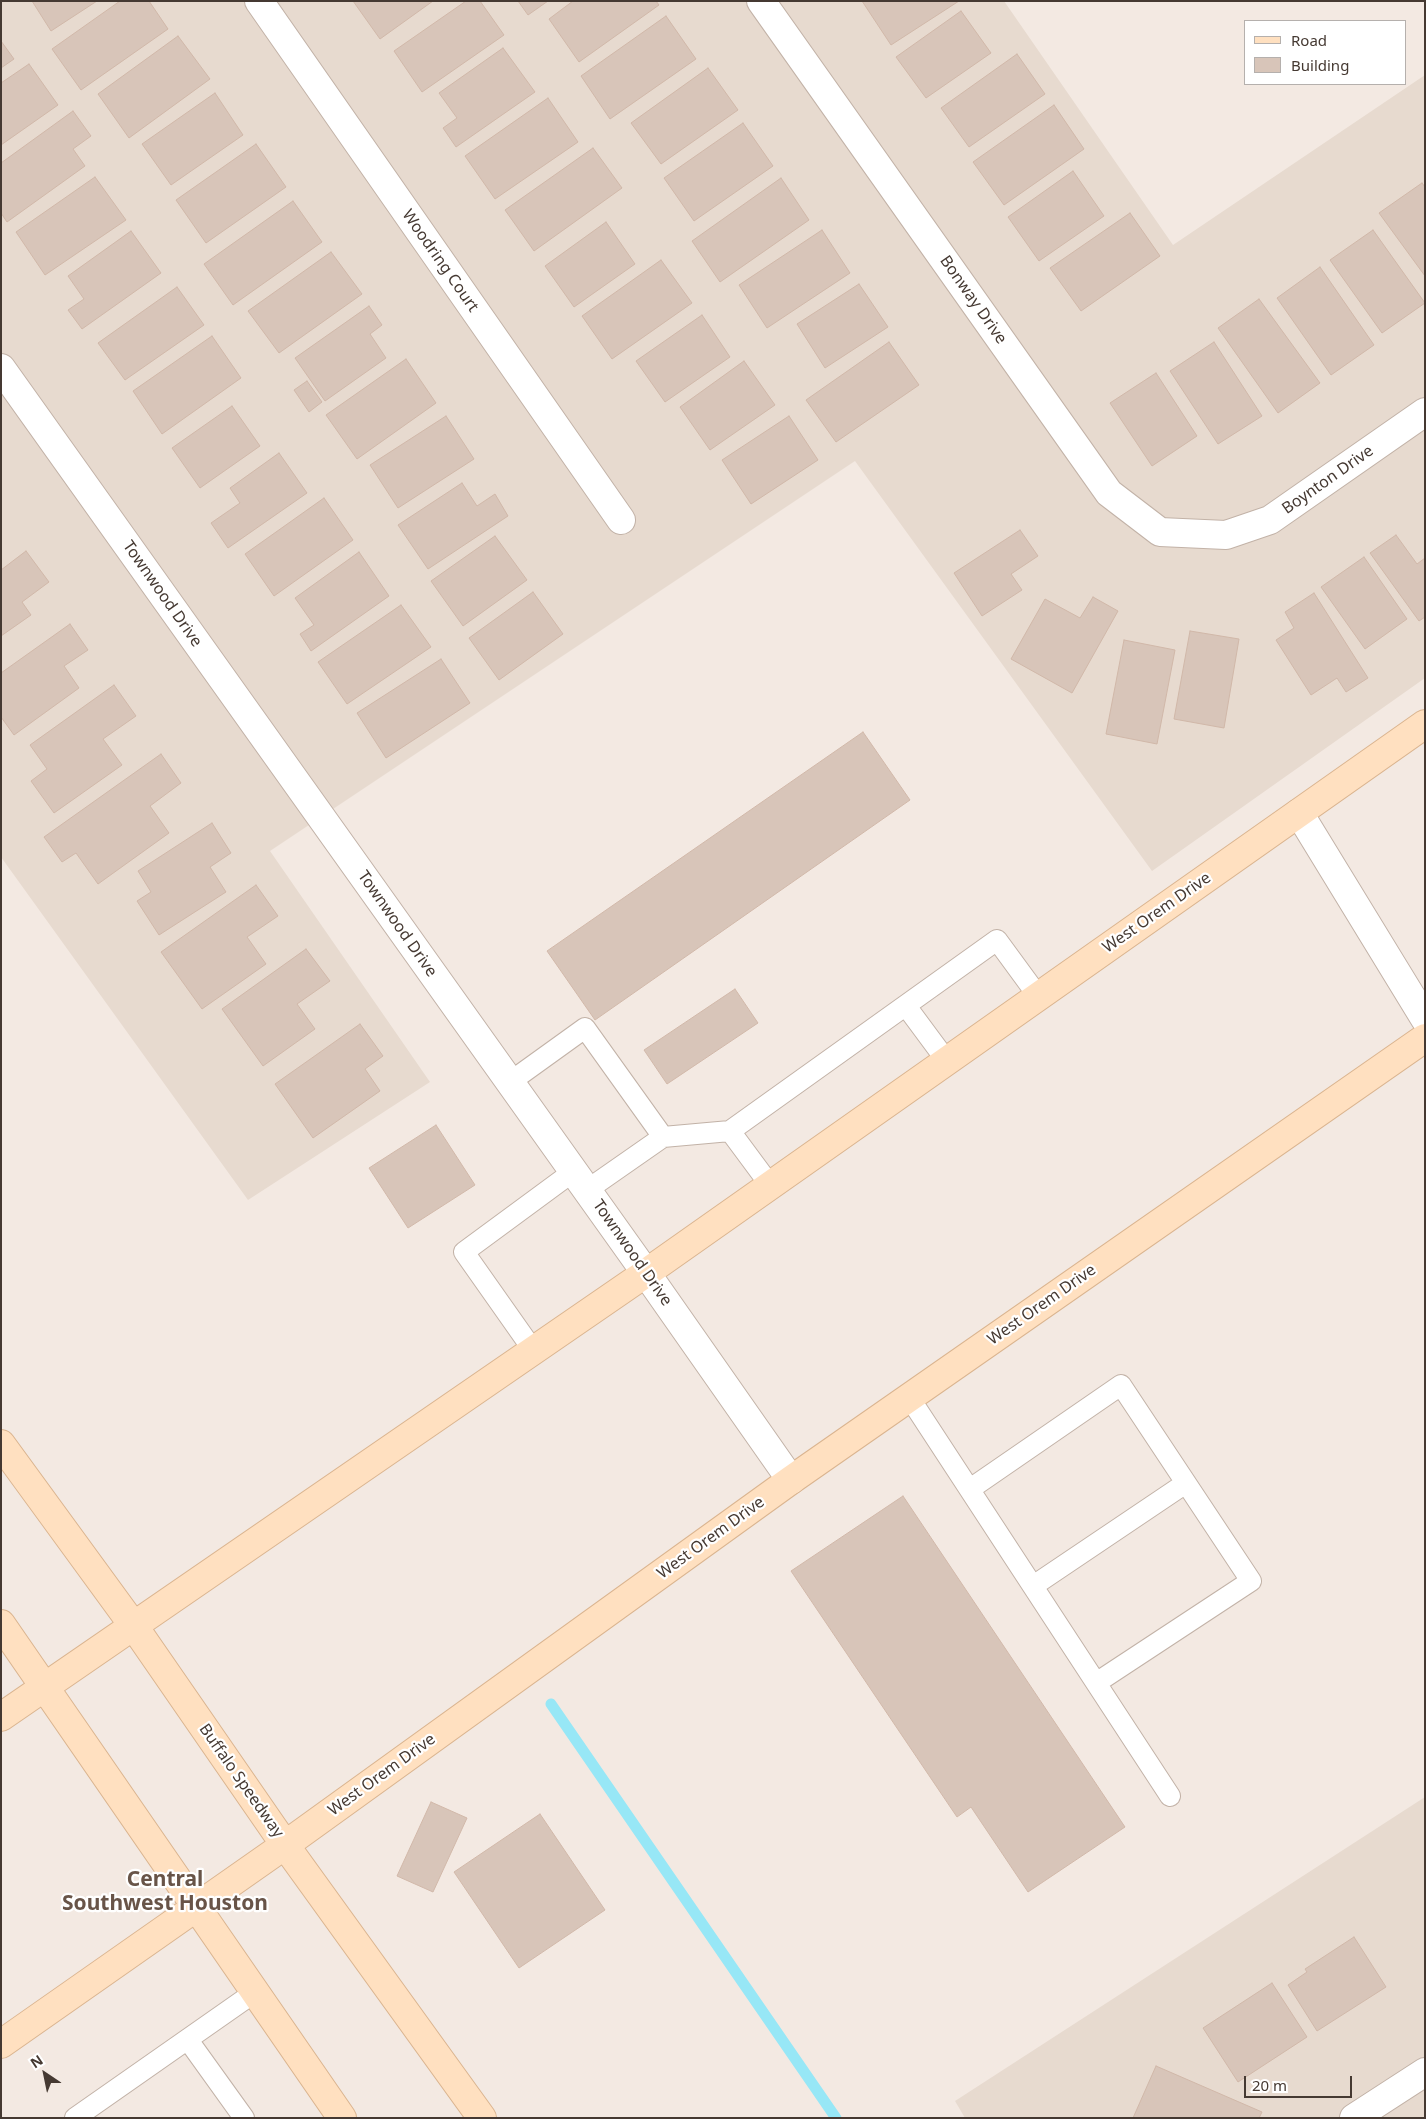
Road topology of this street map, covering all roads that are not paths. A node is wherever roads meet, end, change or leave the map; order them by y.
1 (259, 1) edge
2 (761, 1) edge
3 (1, 368) edge
4 (1425, 412) edge
5 (621, 520) dead end
6 (1226, 535) joint
7 (1425, 724) edge
8 (1299, 813) junction
9 (1038, 996) junction
10 (906, 1006) junction
11 (1425, 1019) edge
12 (1425, 1038) edge
13 (946, 1060) junction
14 (510, 1082) junction
15 (730, 1131) junction
16 (664, 1137) junction
17 (580, 1181) junction
18 (770, 1186) junction
19 (646, 1273) junction
20 (533, 1350) junction
21 (909, 1397) junction
22 (1, 1444) edge
23 (791, 1480) junction
24 (1186, 1482) junction
25 (970, 1489) junction
26 (1033, 1586) junction
27 (1, 1624) edge
28 (133, 1625) junction
29 (1096, 1683) junction
30 (44, 1687) junction
31 (1, 1717) edge
32 (1170, 1796) dead end
33 (285, 1845) junction
34 (196, 1906) junction
35 (254, 1992) junction
36 (188, 2040) junction
37 (1, 2044) edge
38 (1425, 2072) edge
39 (75, 2118) edge
40 (244, 2118) edge
41 (342, 2118) edge
42 (482, 2118) edge
43 (1354, 2118) edge

1 - 5 street, Woodring Court
2 - 6 street, Bonway Drive
3 - 14 street, Townwood Drive
4 - 6 street, Boynton Drive
7 - 8 main road, West Orem Drive
8 - 9 main road, West Orem Drive
8 - 11 street
9 - 10 lane
9 - 13 main road, West Orem Drive
10 - 13 lane
10 - 15 lane
12 - 21 main road, West Orem Drive
13 - 18 main road, West Orem Drive
14 - 16 lane
14 - 17 street, Townwood Drive
15 - 16 lane
15 - 18 lane
16 - 17 lane
17 - 19 street, Townwood Drive
17 - 20 lane
18 - 19 main road, West Orem Drive
19 - 20 main road, West Orem Drive
19 - 23 street, Townwood Drive
20 - 28 main road, West Orem Drive
21 - 23 main road, West Orem Drive
21 - 25 lane
22 - 28 main road, Buffalo Speedway
23 - 33 main road, West Orem Drive
24 - 25 lane
24 - 26 lane
24 - 29 lane
25 - 26 lane
26 - 29 lane
27 - 30 main road
28 - 30 main road, West Orem Drive
28 - 33 main road, Buffalo Speedway
29 - 32 lane
30 - 31 main road, West Orem Drive
30 - 34 main road
33 - 34 main road, West Orem Drive
33 - 42 main road, Buffalo Speedway
34 - 35 main road
34 - 37 main road, West Orem Drive
35 - 36 lane
35 - 41 main road
36 - 39 lane
36 - 40 lane
38 - 43 street

